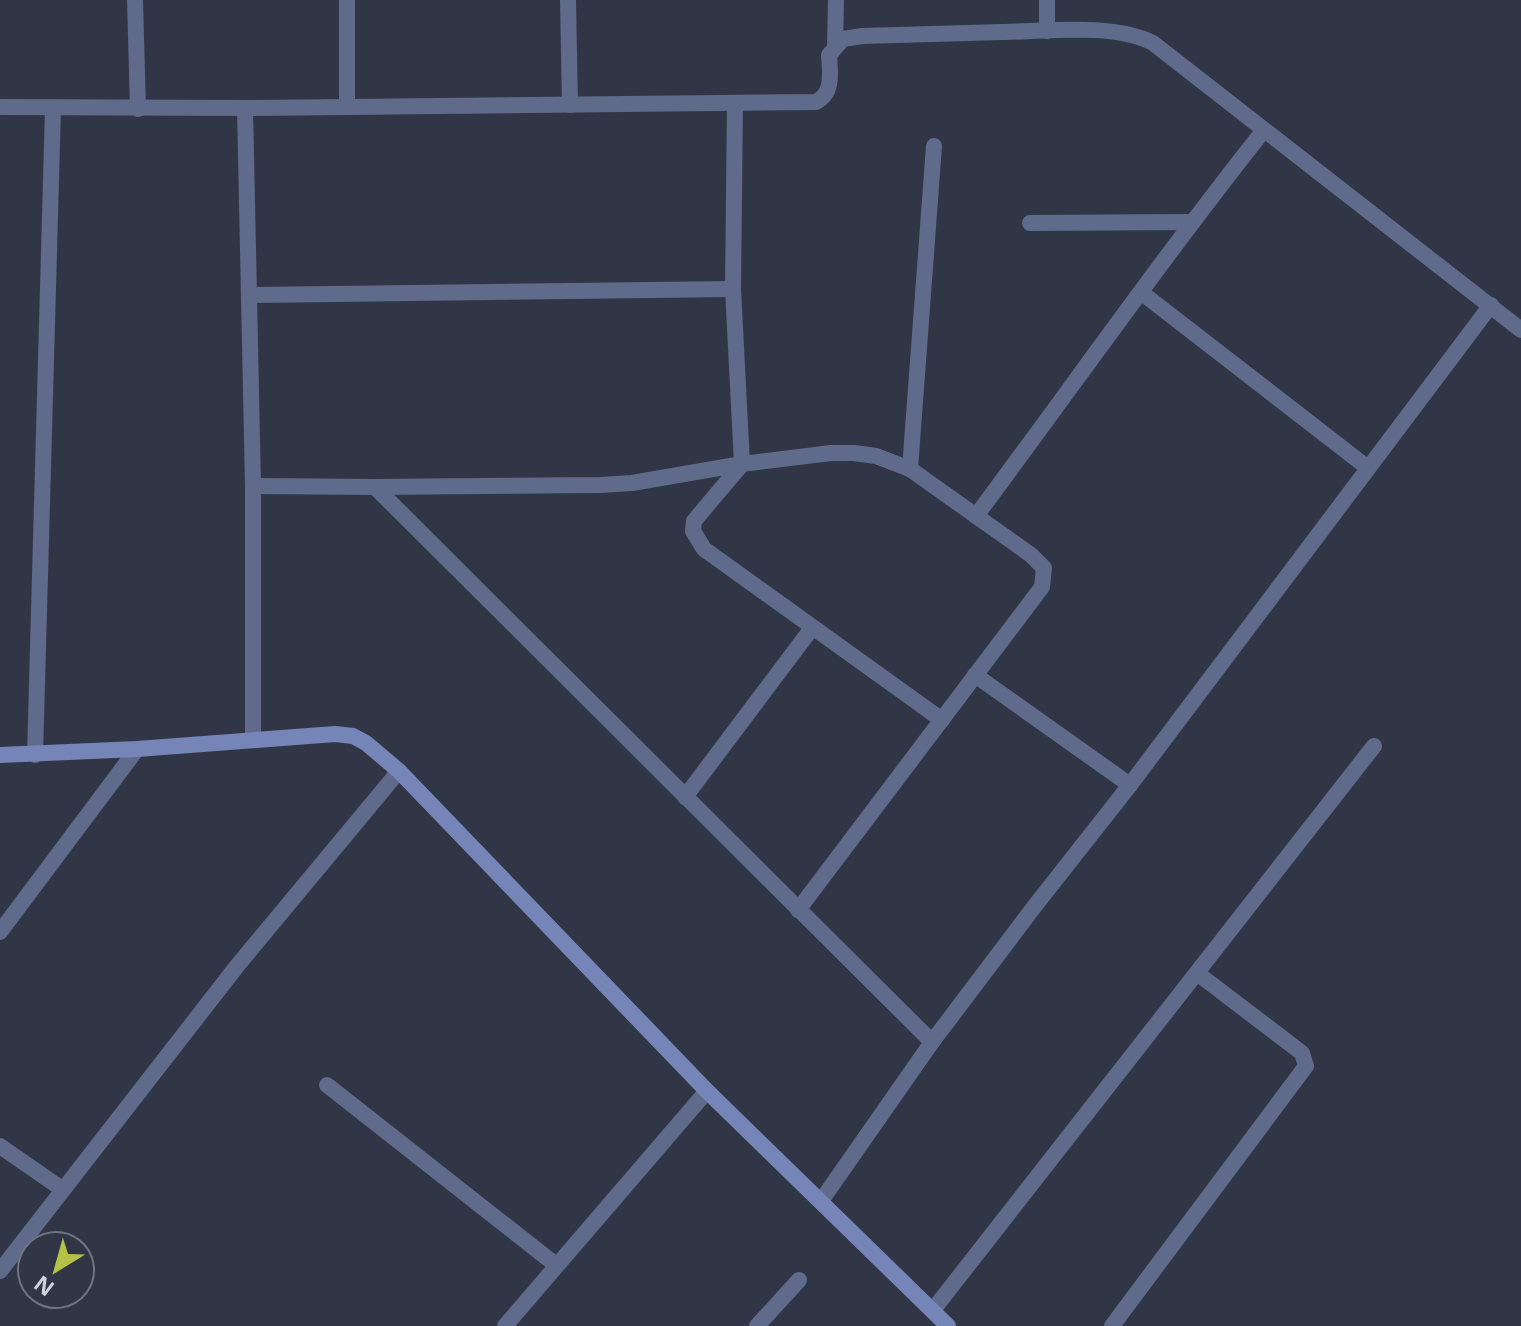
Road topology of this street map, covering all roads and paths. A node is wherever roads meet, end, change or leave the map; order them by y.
1 (135, 0) edge
2 (347, 0) edge
3 (568, 0) edge
4 (836, 0) edge
5 (1047, 0) edge
6 (1047, 31) junction
7 (835, 46) junction
8 (735, 103) junction
9 (570, 105) junction
10 (347, 106) junction
11 (0, 107) edge
12 (53, 108) junction
13 (245, 108) junction
14 (138, 109) junction
15 (1264, 130) junction
16 (934, 146) dead end
17 (1191, 222) junction
18 (1030, 223) dead end
19 (733, 289) junction
20 (1142, 293) junction
21 (250, 295) junction
22 (1491, 305) junction
23 (1521, 330) edge
24 (742, 464) junction
25 (1368, 468) junction
26 (910, 469) junction
27 (253, 486) junction
28 (375, 487) junction
29 (976, 516) junction
30 (812, 628) junction
31 (975, 675) junction
32 (942, 720) junction
33 (253, 739) junction
34 (1374, 746) dead end
35 (137, 749) junction
36 (0, 755) edge
37 (35, 755) junction
38 (399, 771) junction
39 (1130, 785) junction
40 (685, 797) junction
41 (798, 910) junction
42 (0, 932) edge
43 (1197, 973) junction
44 (932, 1042) junction
45 (327, 1085) dead end
46 (707, 1091) junction
47 (0, 1146) edge
48 (62, 1189) junction
49 (821, 1201) junction
50 (556, 1265) junction
51 (0, 1271) edge
52 (799, 1280) dead end
53 (933, 1310) junction
54 (505, 1326) edge
55 (757, 1326) edge
56 (948, 1326) edge
57 (1112, 1326) edge

1 - 14 street
2 - 10 street
3 - 9 street
4 - 7 street
5 - 6 street
6 - 7 street
6 - 15 street
7 - 8 street
8 - 9 street
8 - 19 street
9 - 10 street
10 - 13 street
11 - 12 street
12 - 14 street
12 - 37 street
13 - 14 street
13 - 21 street
15 - 17 street
15 - 22 street
16 - 26 street
17 - 18 street
17 - 20 street
19 - 21 street
19 - 24 street
20 - 25 street
20 - 29 street
21 - 27 street
22 - 23 street
22 - 25 street
24 - 26 street
24 - 28 street
24 - 30 street
25 - 39 street
26 - 29 street
27 - 28 street
27 - 33 street
28 - 40 street
29 - 31 street
30 - 32 street
30 - 40 street
31 - 32 street
31 - 39 street
32 - 41 street
33 - 35 street
33 - 38 street
34 - 43 street
35 - 37 street
35 - 42 street
36 - 37 street
38 - 46 street
38 - 48 street
39 - 44 street
40 - 41 street
41 - 44 street
43 - 53 street
43 - 57 street
44 - 49 street
45 - 50 street
46 - 49 street
46 - 50 street
47 - 48 street
48 - 51 street
49 - 53 street
50 - 54 street
52 - 55 street
53 - 56 street

